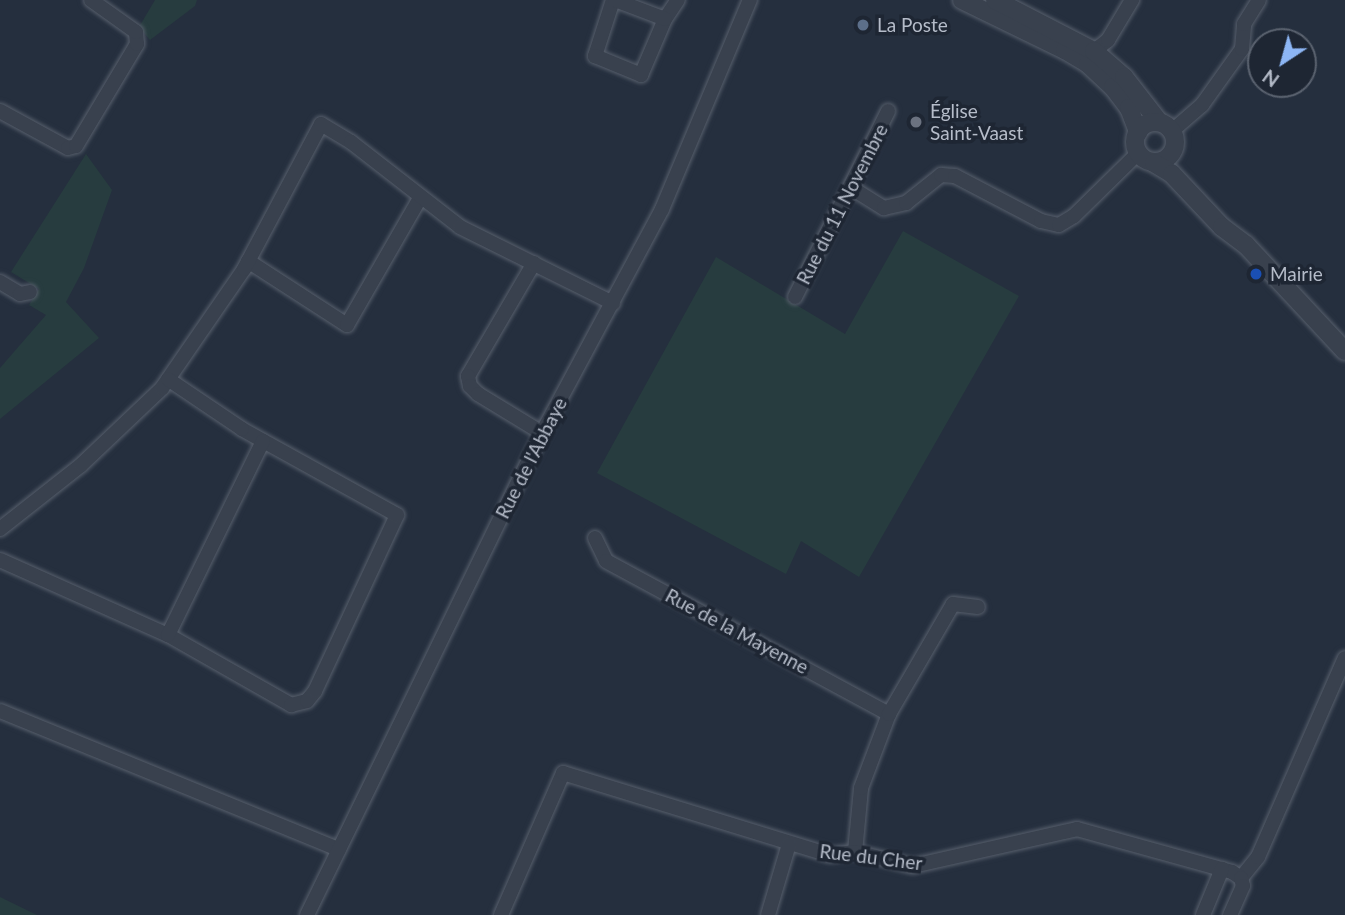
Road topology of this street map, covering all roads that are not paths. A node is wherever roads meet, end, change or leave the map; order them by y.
1 (91, 0) edge
2 (614, 0) edge
3 (678, 0) edge
4 (750, 0) edge
5 (962, 0) edge
6 (995, 0) edge
7 (1132, 0) edge
8 (1259, 0) edge
9 (665, 19) junction
10 (1094, 51) junction
11 (0, 111) edge
12 (888, 111) dead end
13 (1166, 126) junction
14 (1138, 132) junction
15 (1138, 153) junction
16 (1172, 154) junction
17 (1154, 163) junction
18 (850, 187) junction
19 (420, 198) junction
20 (1235, 236) junction
21 (248, 261) junction
22 (534, 263) junction
23 (0, 282) edge
24 (30, 292) dead end
25 (795, 297) dead end
26 (613, 303) junction
27 (1345, 351) edge
28 (168, 379) junction
29 (542, 433) junction
30 (263, 441) junction
31 (0, 529) edge
32 (595, 538) dead end
33 (0, 560) edge
34 (978, 607) dead end
35 (168, 635) junction
36 (1345, 658) edge
37 (0, 711) edge
38 (889, 714) junction
39 (789, 844) junction
40 (339, 849) junction
41 (855, 852) junction
42 (1222, 869) junction
43 (1241, 878) junction
44 (307, 915) edge
45 (501, 915) edge
46 (768, 915) edge
47 (1203, 915) edge
48 (1230, 915) edge

1 - 11 street
2 - 9 street
2 - 9 street
3 - 9 street
4 - 26 street, Rue de l'Abbaye
5 - 14 street
6 - 10 street
7 - 10 street
8 - 13 street
10 - 13 street
12 - 18 street, Rue du 11 Novembre
13 - 14 street
13 - 16 street
14 - 15 street
15 - 17 street
15 - 18 street
16 - 17 street
16 - 20 street
17 - 20 street
18 - 25 street, Rue du 11 Novembre
19 - 21 street
19 - 21 street
19 - 22 street
20 - 27 street
21 - 28 street
22 - 26 street
22 - 29 street
23 - 24 street
26 - 29 street, Rue de l'Abbaye
28 - 30 street
28 - 31 street
29 - 40 street, Rue de l'Abbaye
30 - 35 street
30 - 35 street
32 - 38 street, Rue de la Mayenne
33 - 35 street
34 - 38 street
36 - 43 street
37 - 40 street
38 - 41 street
39 - 41 street, Rue du Cher
39 - 45 street, Rue du Cher
39 - 46 street
40 - 44 street, Rue de l'Abbaye
41 - 42 street, Rue du Cher
42 - 43 street, Rue du Cher
42 - 47 street
43 - 48 street

